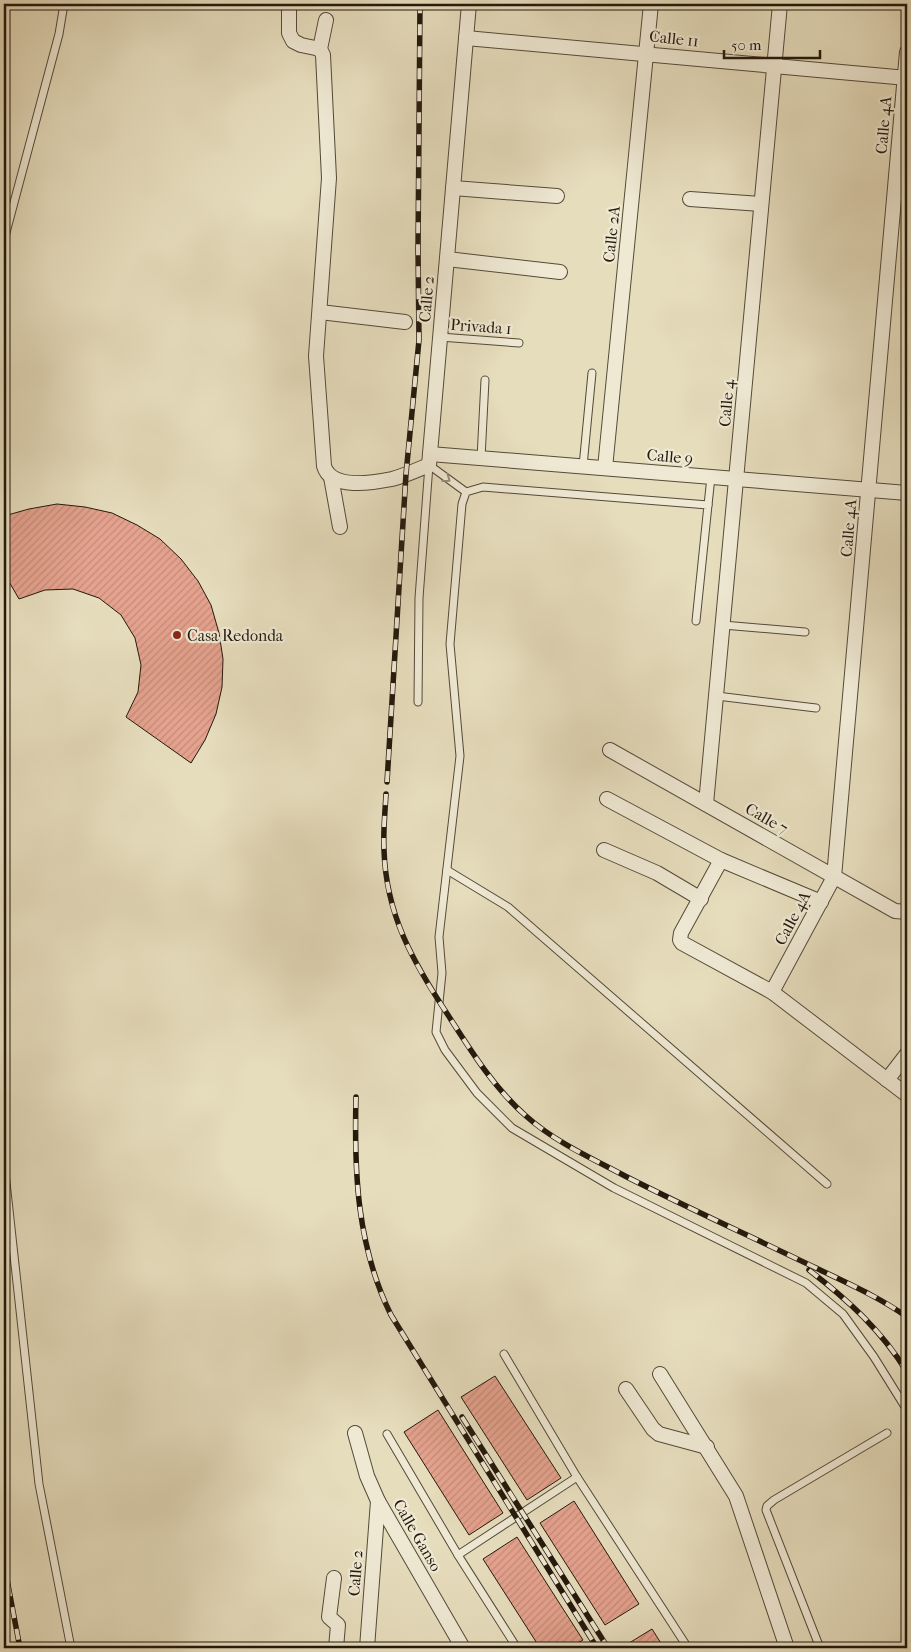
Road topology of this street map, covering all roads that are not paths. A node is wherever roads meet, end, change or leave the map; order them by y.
1 (64, 4) edge
2 (290, 4) edge
3 (469, 4) edge
4 (651, 4) edge
5 (780, 4) edge
6 (326, 20) dead end
7 (466, 38) junction
8 (320, 49) junction
9 (907, 52) edge
10 (647, 53) junction
11 (774, 66) junction
12 (906, 78) edge
13 (453, 188) junction
14 (557, 196) dead end
15 (690, 199) dead end
16 (761, 204) junction
17 (4, 240) edge
18 (447, 259) junction
19 (560, 272) dead end
20 (320, 312) junction
21 (405, 322) dead end
22 (440, 337) junction
23 (519, 343) dead end
24 (592, 373) dead end
25 (485, 380) dead end
26 (481, 458) junction
27 (430, 460) junction
28 (583, 466) junction
29 (605, 468) junction
30 (331, 477) junction
31 (711, 477) junction
32 (737, 479) junction
33 (869, 490) junction
34 (466, 492) junction
35 (907, 493) edge
36 (708, 505) junction
37 (340, 527) dead end
38 (696, 621) dead end
39 (723, 625) junction
40 (805, 632) dead end
41 (717, 696) junction
42 (418, 702) dead end
43 (816, 708) dead end
44 (610, 750) dead end
45 (608, 799) dead end
46 (706, 804) junction
47 (604, 850) dead end
48 (722, 860) junction
49 (447, 870) junction
50 (834, 877) junction
51 (701, 899) junction
52 (821, 902) junction
53 (907, 912) edge
54 (772, 992) junction
55 (907, 1054) edge
56 (887, 1080) junction
57 (907, 1095) edge
58 (4, 1164) edge
59 (826, 1184) dead end
60 (504, 1354) dead end
61 (660, 1374) dead end
62 (626, 1389) dead end
63 (907, 1410) edge
64 (355, 1433) dead end
65 (887, 1433) dead end
66 (387, 1434) dead end
67 (706, 1448) junction
68 (577, 1478) junction
69 (378, 1501) junction
70 (458, 1555) junction
71 (334, 1578) dead end
72 (71, 1648) edge
73 (336, 1648) edge
74 (367, 1648) edge
75 (463, 1648) edge
76 (517, 1648) edge
77 (688, 1648) edge
78 (787, 1648) edge
79 (820, 1648) edge

1 - 17 lane
2 - 8 street
3 - 7 street, Calle 2
4 - 10 street, Calle 2A
5 - 11 street, Calle 4
6 - 8 street
7 - 10 street, Calle 11
7 - 13 street, Calle 2
8 - 20 street
9 - 12 street, Calle 4A
10 - 11 street, Calle 11
10 - 29 street, Calle 2A
11 - 12 street, Calle 11
11 - 16 street, Calle 4
12 - 33 street, Calle 4A
13 - 14 street
13 - 18 street, Calle 2
15 - 16 street
16 - 32 street, Calle 4
18 - 19 street
18 - 22 street, Calle 2
20 - 21 street
20 - 30 street
22 - 23 lane, Privada 1
22 - 27 street, Calle 2
24 - 28 lane
25 - 26 lane
26 - 27 street, Calle 9
26 - 28 street, Calle 9
27 - 30 street
27 -> 34 lane
27 - 42 lane, Calle 2
28 - 29 street, Calle 9
29 - 31 street, Calle 9
30 - 37 street
31 - 32 street, Calle 9
31 - 36 lane
32 - 33 street, Calle 9
32 - 39 street, Calle 4
33 - 35 street, Calle 9
33 - 50 street, Calle 4A
34 - 36 lane
34 - 49 lane
36 - 38 lane
39 - 40 lane
39 - 41 street, Calle 4
41 - 43 lane
41 - 46 street, Calle 4
44 - 46 street, Calle 7
45 - 48 street
46 - 50 street, Calle 7
47 - 51 street
48 - 51 street
48 - 52 street
49 - 59 lane
49 - 63 lane
50 - 52 street, Calle 4A
50 - 53 street, Calle 7
51 - 54 street
52 - 54 street, Calle 4A
54 - 56 street
55 - 56 street
56 - 57 street
58 - 72 lane
60 - 68 lane
61 - 67 street
62 - 67 street
64 - 69 street, Calle Ganso
65 - 79 lane
66 - 70 lane
67 - 78 street
68 - 70 lane
68 - 77 lane
69 - 74 street, Calle 2
69 - 75 street, Calle Ganso
70 - 76 lane
71 - 73 street

